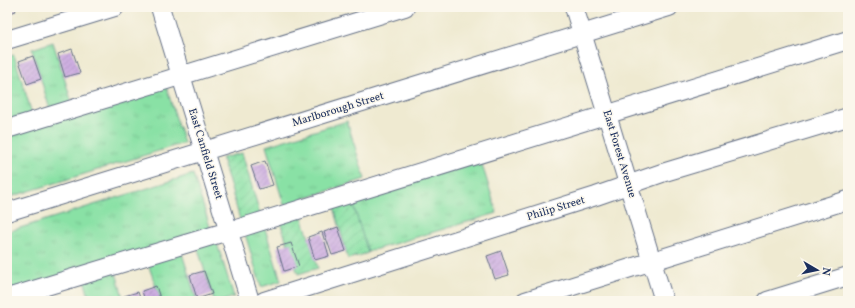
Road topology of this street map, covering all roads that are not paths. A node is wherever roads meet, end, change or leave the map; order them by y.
1 (115, 7) edge
2 (160, 7) edge
3 (405, 7) edge
4 (574, 7) edge
5 (669, 7) edge
6 (582, 33) junction
7 (7, 40) edge
8 (848, 40) edge
9 (181, 76) junction
10 (607, 114) junction
11 (848, 117) edge
12 (7, 129) edge
13 (204, 151) junction
14 (629, 185) junction
15 (848, 200) edge
16 (7, 212) edge
17 (228, 231) junction
18 (652, 261) junction
19 (848, 276) edge
20 (7, 298) edge
21 (250, 301) edge
22 (264, 301) edge
23 (525, 301) edge
24 (664, 301) edge
25 (768, 301) edge

1 - 7 street
2 - 9 street, East Canfield Street
3 - 9 street
4 - 6 street, East Forest Avenue
5 - 6 street, Marlborough Street
6 - 10 street, East Forest Avenue
6 - 13 street, Marlborough Street
8 - 10 street
9 - 12 street
9 - 13 street, East Canfield Street
10 - 14 street, East Forest Avenue
10 - 17 street
11 - 14 street, Philip Street
13 - 16 street, Marlborough Street
13 - 17 street, East Canfield Street
14 - 18 street, East Forest Avenue
14 - 22 street, Philip Street
15 - 18 street
17 - 20 street
17 - 21 street, East Canfield Street
18 - 23 street
18 - 24 street, East Forest Avenue
19 - 25 street

